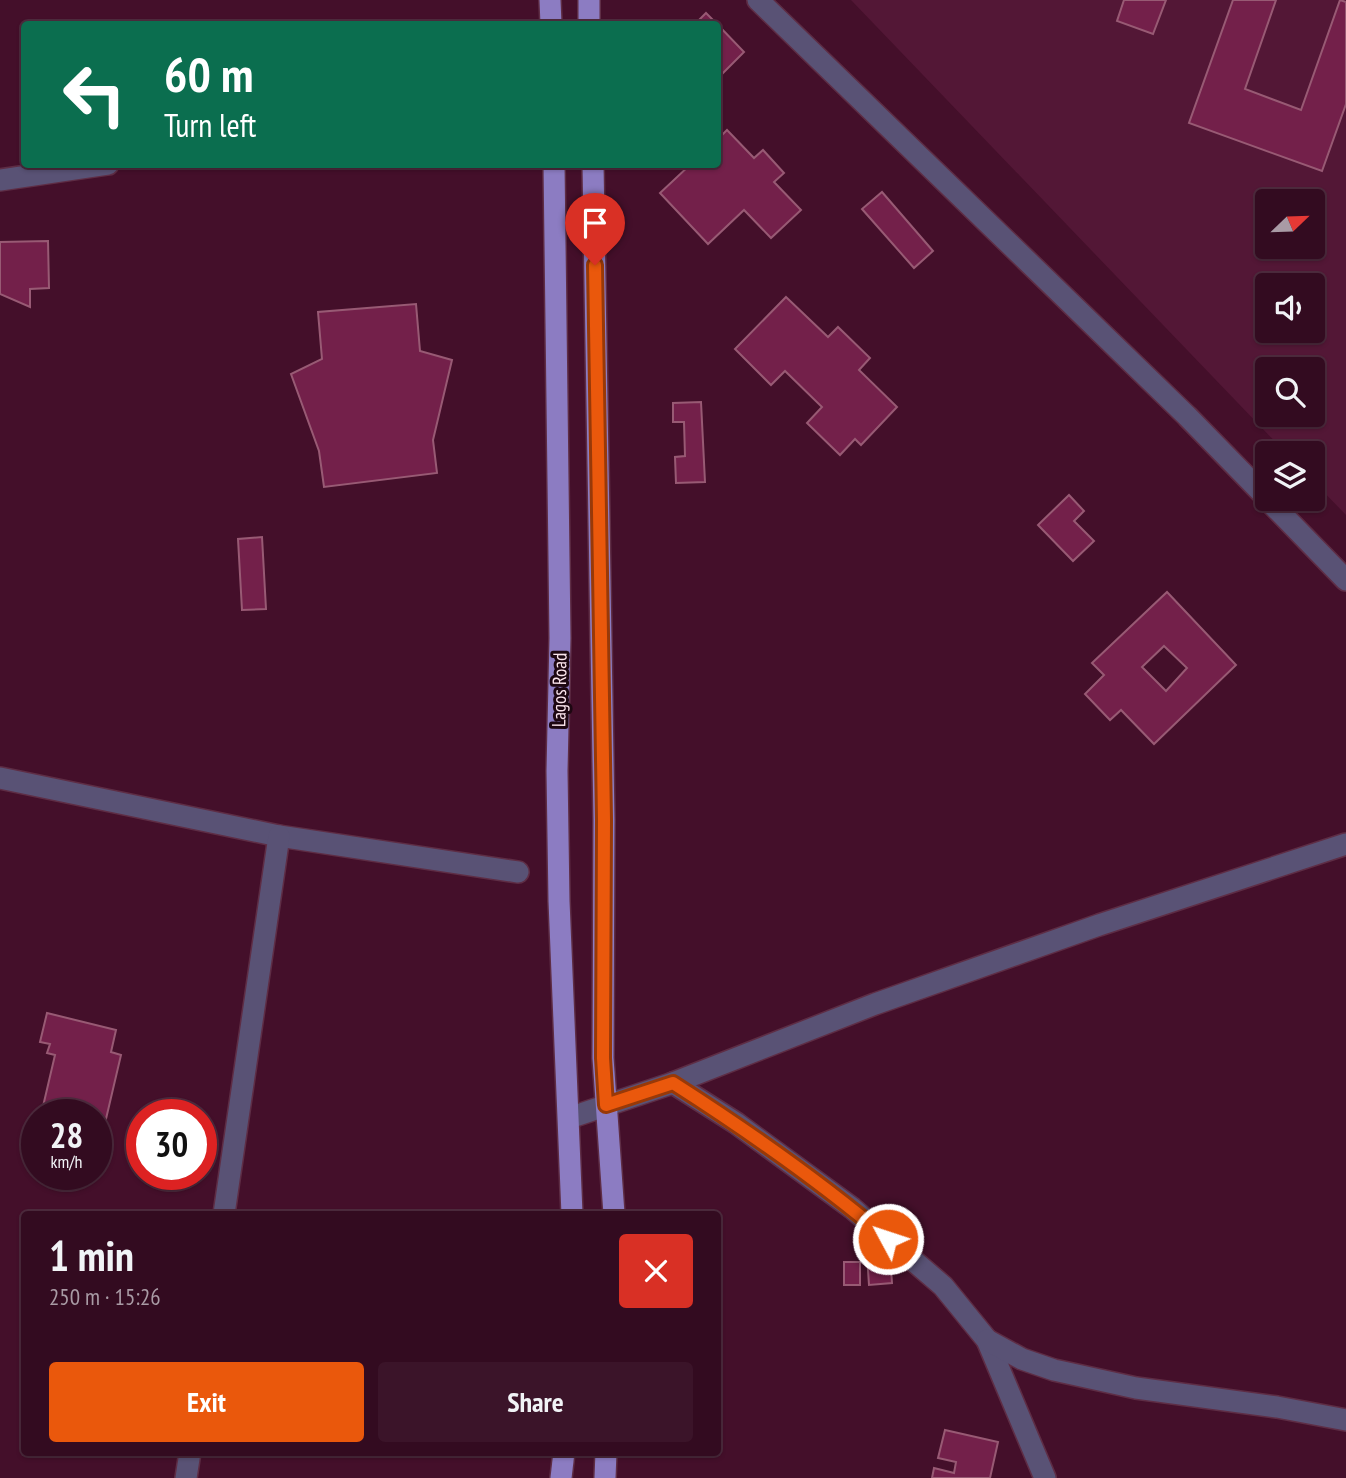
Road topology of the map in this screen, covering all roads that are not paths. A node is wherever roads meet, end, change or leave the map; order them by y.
1 (550, 0) edge
2 (589, 0) edge
3 (758, 0) edge
4 (551, 21) edge
5 (589, 21) edge
6 (81, 168) edge
7 (554, 168) edge
8 (593, 168) edge
9 (0, 180) edge
10 (1255, 487) edge
11 (1279, 511) edge
12 (1346, 580) edge
13 (0, 778) edge
14 (279, 835) junction
15 (1346, 844) edge
16 (518, 872) dead end
17 (673, 1083) junction
18 (606, 1105) junction
19 (569, 1118) junction
20 (224, 1211) edge
21 (572, 1211) edge
22 (614, 1211) edge
23 (986, 1340) junction
24 (1346, 1420) edge
25 (189, 1456) edge
26 (564, 1456) edge
27 (607, 1456) edge
28 (186, 1478) edge
29 (561, 1478) edge
30 (605, 1478) edge
31 (1045, 1478) edge

1 - 4 main road
2 - 5 main road
3 - 10 street
6 - 9 street
7 - 19 main road, Lagos Road
8 - 18 main road
11 - 12 street
13 - 14 street
14 - 16 street
14 - 20 street
15 - 17 street
17 - 18 street
17 - 23 street
18 - 19 street
18 - 22 main road
19 - 21 main road, Lagos Road
23 - 24 street
23 - 31 street
25 - 28 street
26 - 29 main road
27 - 30 main road

